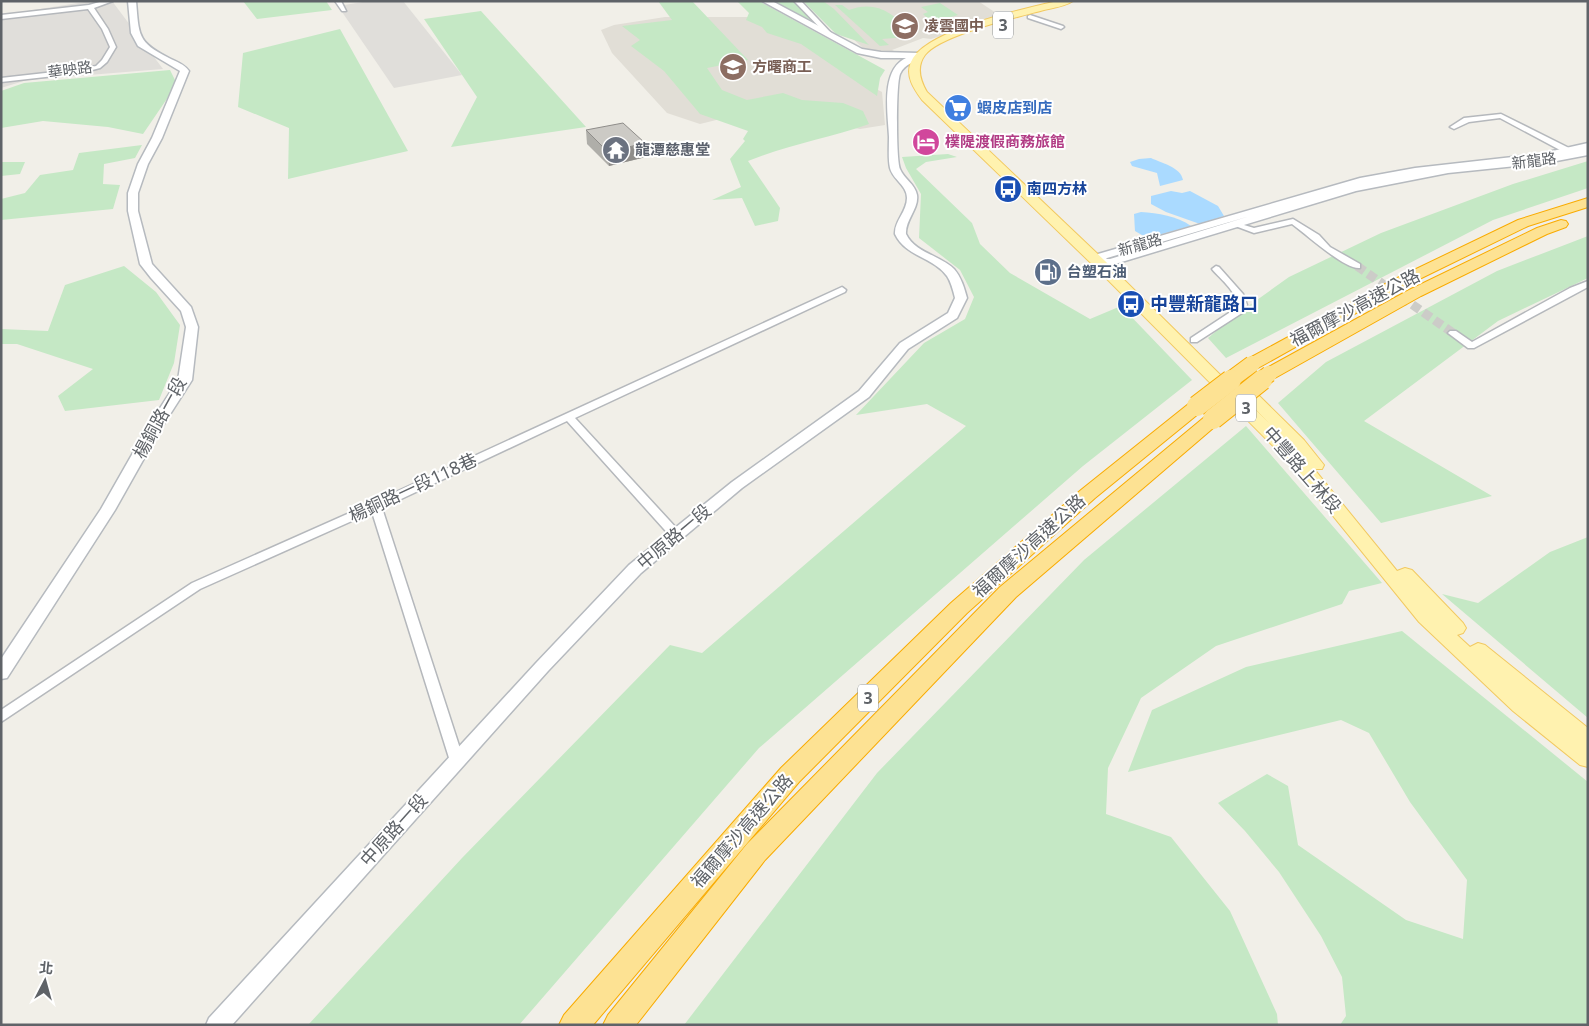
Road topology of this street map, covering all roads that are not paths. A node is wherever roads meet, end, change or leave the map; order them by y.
1 (110, 1) edge
2 (132, 1) edge
3 (348, 1) edge
4 (766, 1) edge
5 (797, 1) edge
6 (339, 2) edge
7 (1074, 2) edge
8 (90, 6) junction
9 (344, 10) dead end
10 (1, 17) edge
11 (1030, 17) junction
12 (1061, 27) dead end
13 (830, 35) junction
14 (923, 57) junction
15 (1, 80) edge
16 (1454, 127) dead end
17 (1588, 146) edge
18 (1578, 153) edge
19 (1588, 202) edge
20 (1588, 215) edge
21 (1234, 224) junction
22 (1104, 260) junction
23 (1357, 266) tunnel mouth
24 (1216, 270) dead end
25 (1588, 284) edge
26 (842, 290) dead end
27 (1453, 333) tunnel mouth
28 (1194, 340) junction
29 (1205, 412) junction
30 (568, 416) junction
31 (376, 506) junction
32 (676, 535) junction
33 (1, 673) edge
34 (1, 716) edge
35 (1588, 740) edge
36 (1588, 759) edge
37 (457, 761) junction
38 (217, 1025) edge
39 (574, 1025) edge
40 (618, 1025) edge

1 - 8 street
2 - 33 street, 楊銅路一段
3 - 6 street
4 - 13 street
5 - 13 street
6 - 9 street
7 - 11 main road, 3
7 - 14 main road, 3
8 - 10 street
8 - 15 street, 華映路
11 - 12 street
11 - 14 main road, 3
13 - 14 street
14 - 22 main road, 中豐路上林段 / 3
14 - 32 street, 中原路一段
16 - 18 street
17 - 18 street, 新龍路
18 - 21 street, 新龍路
18 - 22 street, 新龍路
19 - 29 highway, 福爾摩沙高速公路 / 3, bridge
20 - 29 highway, 福爾摩沙高速公路 / 3, bridge
21 - 22 street, 新龍路
21 - 23 street
22 - 28 main road, 中豐路上林段 / 3
22 - 36 main road, 中豐路上林段 / 3
24 - 28 street
25 - 27 street
26 - 30 street, 楊銅路一段118巷
28 - 35 main road, 中豐路上林段 / 3
29 - 39 highway, 福爾摩沙高速公路 / 3
29 - 40 highway, 福爾摩沙高速公路 / 3
30 - 31 street, 楊銅路一段118巷
30 - 32 street
31 - 34 street, 楊銅路一段118巷
31 - 37 street
32 - 37 street, 中原路一段
37 - 38 street, 中原路一段

